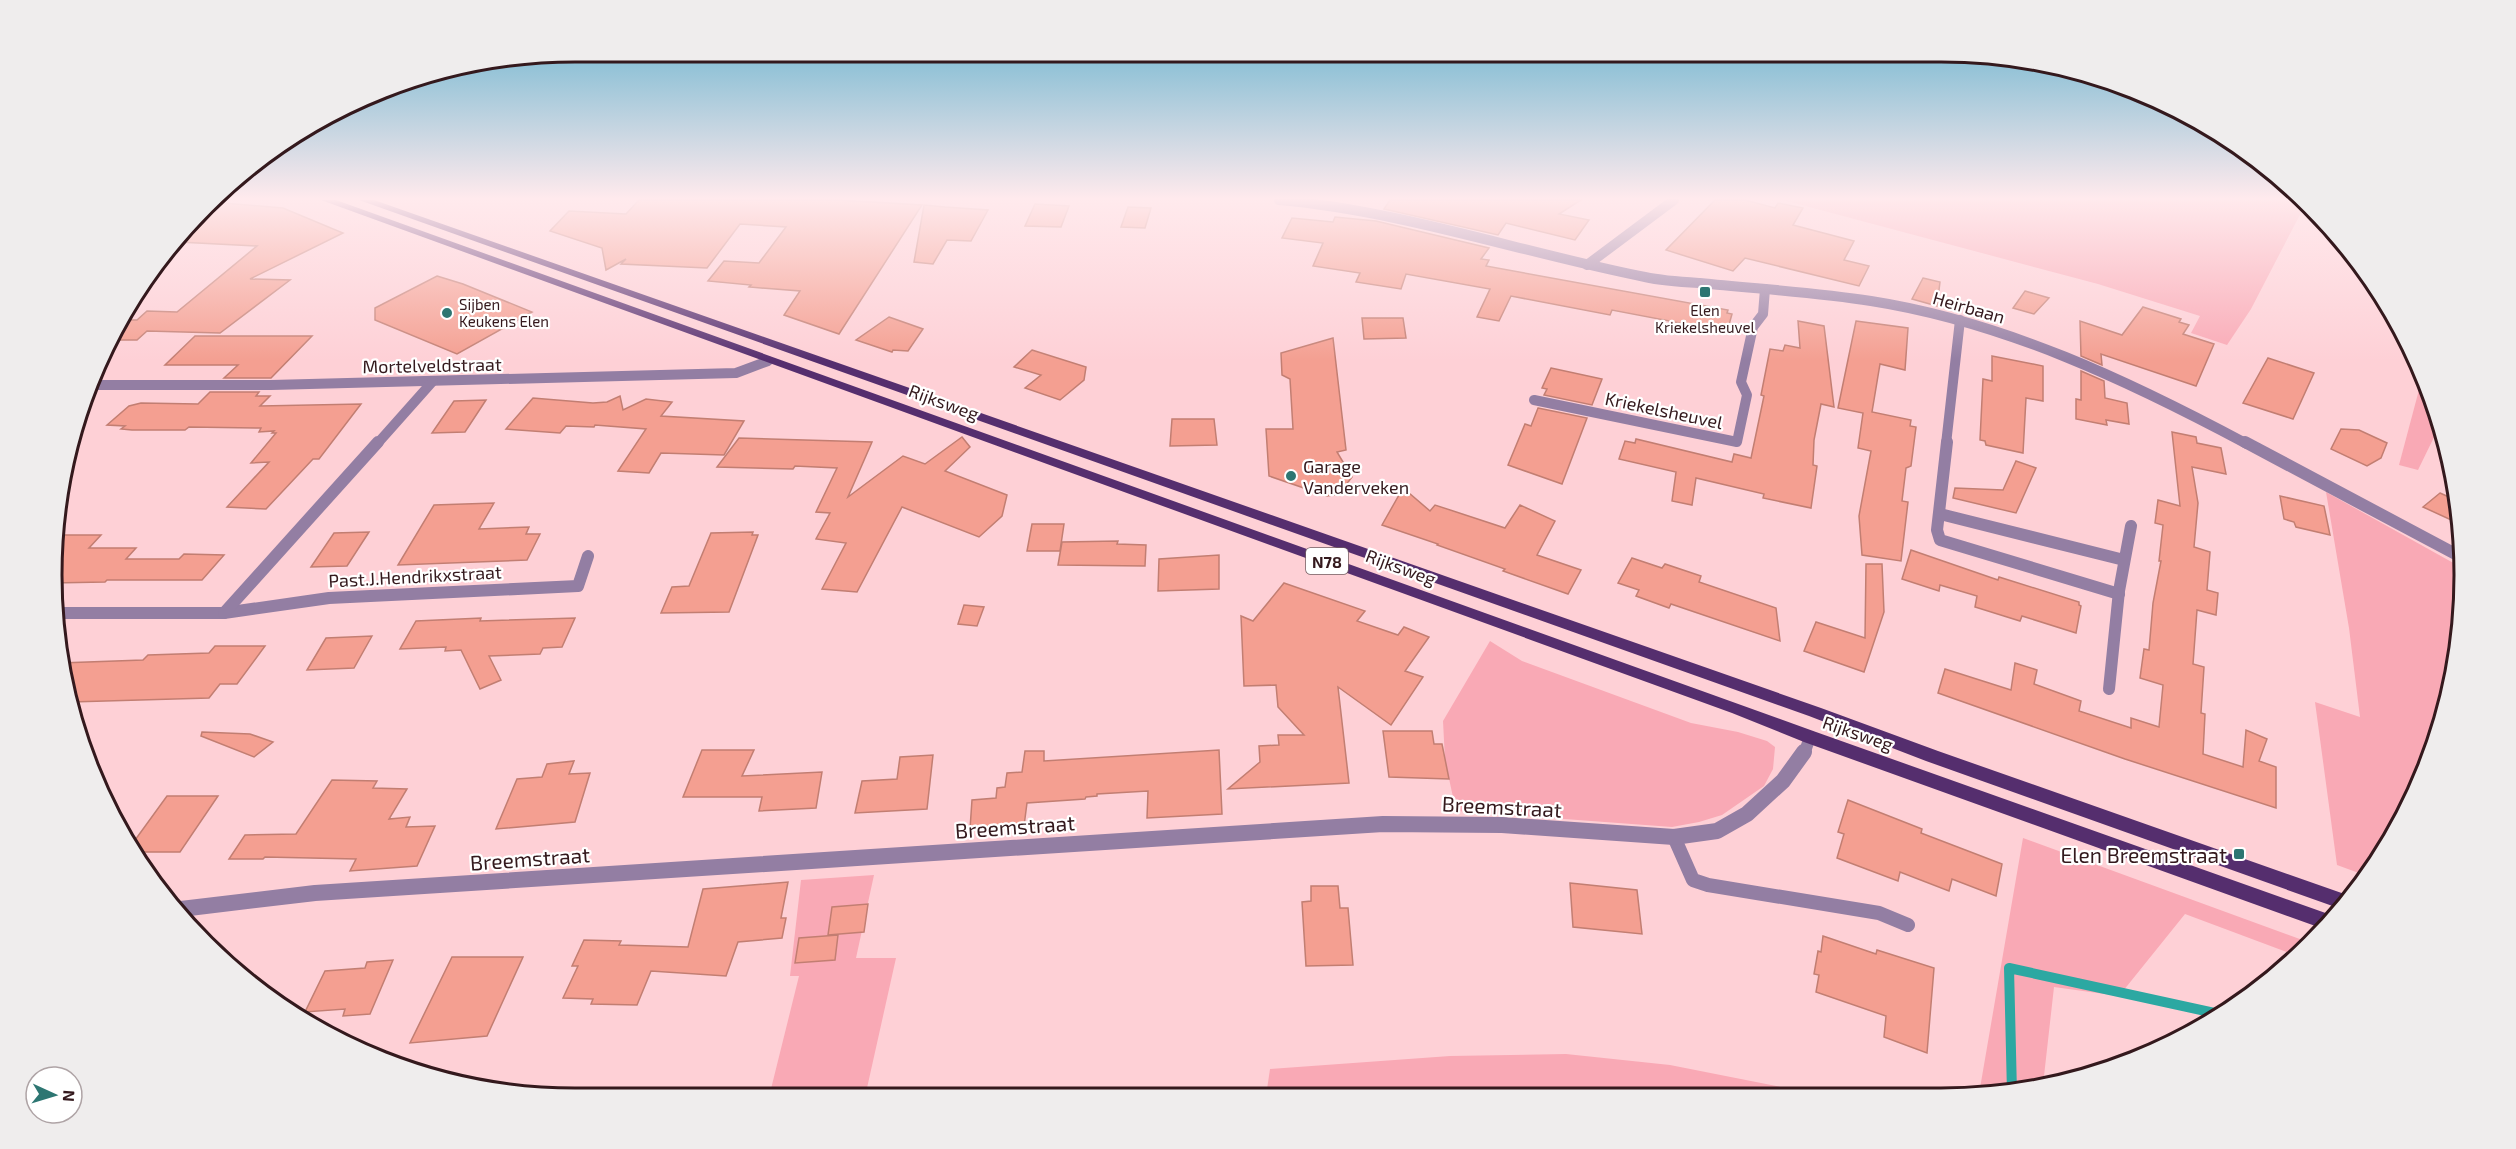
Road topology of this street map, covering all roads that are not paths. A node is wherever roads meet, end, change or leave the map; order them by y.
1 (473, 254) edge
2 (516, 254) edge
3 (1539, 254) edge
4 (1602, 254) edge
5 (1587, 265) junction
6 (1765, 289) junction
7 (1960, 320) junction
8 (768, 361) junction
9 (433, 381) junction
10 (98, 385) edge
11 (1534, 400) dead end
12 (1940, 514) junction
13 (2131, 526) dead end
14 (2453, 553) edge
15 (588, 556) dead end
16 (2124, 560) junction
17 (2119, 594) junction
18 (63, 613) edge
19 (224, 613) junction
20 (2109, 689) dead end
21 (1810, 737) junction
22 (1674, 837) junction
23 (2338, 900) edge
24 (185, 908) edge
25 (2321, 919) edge
26 (1908, 925) dead end

1 - 8 main road, Rijksweg / N78
2 - 23 main road, Rijksweg / N78
3 - 5 street, Heirbaan
4 - 5 street
5 - 6 street, Heirbaan
6 - 7 street, Heirbaan
6 - 11 street, Kriekelsheuvel
7 - 12 street
7 - 14 street, Heirbaan
8 - 9 street, Mortelveldstraat
8 - 21 main road, Rijksweg / N78
9 - 10 street, Mortelveldstraat
9 - 19 street
12 - 16 street
12 - 17 street
13 - 16 street
15 - 19 street, Past.J.Hendrikxstraat
16 - 17 street
17 - 20 street
18 - 19 street, Past.J.Hendrikxstraat
21 - 22 street, Breemstraat
21 - 25 main road, Rijksweg / N78
22 - 24 street, Breemstraat
22 - 26 lane

